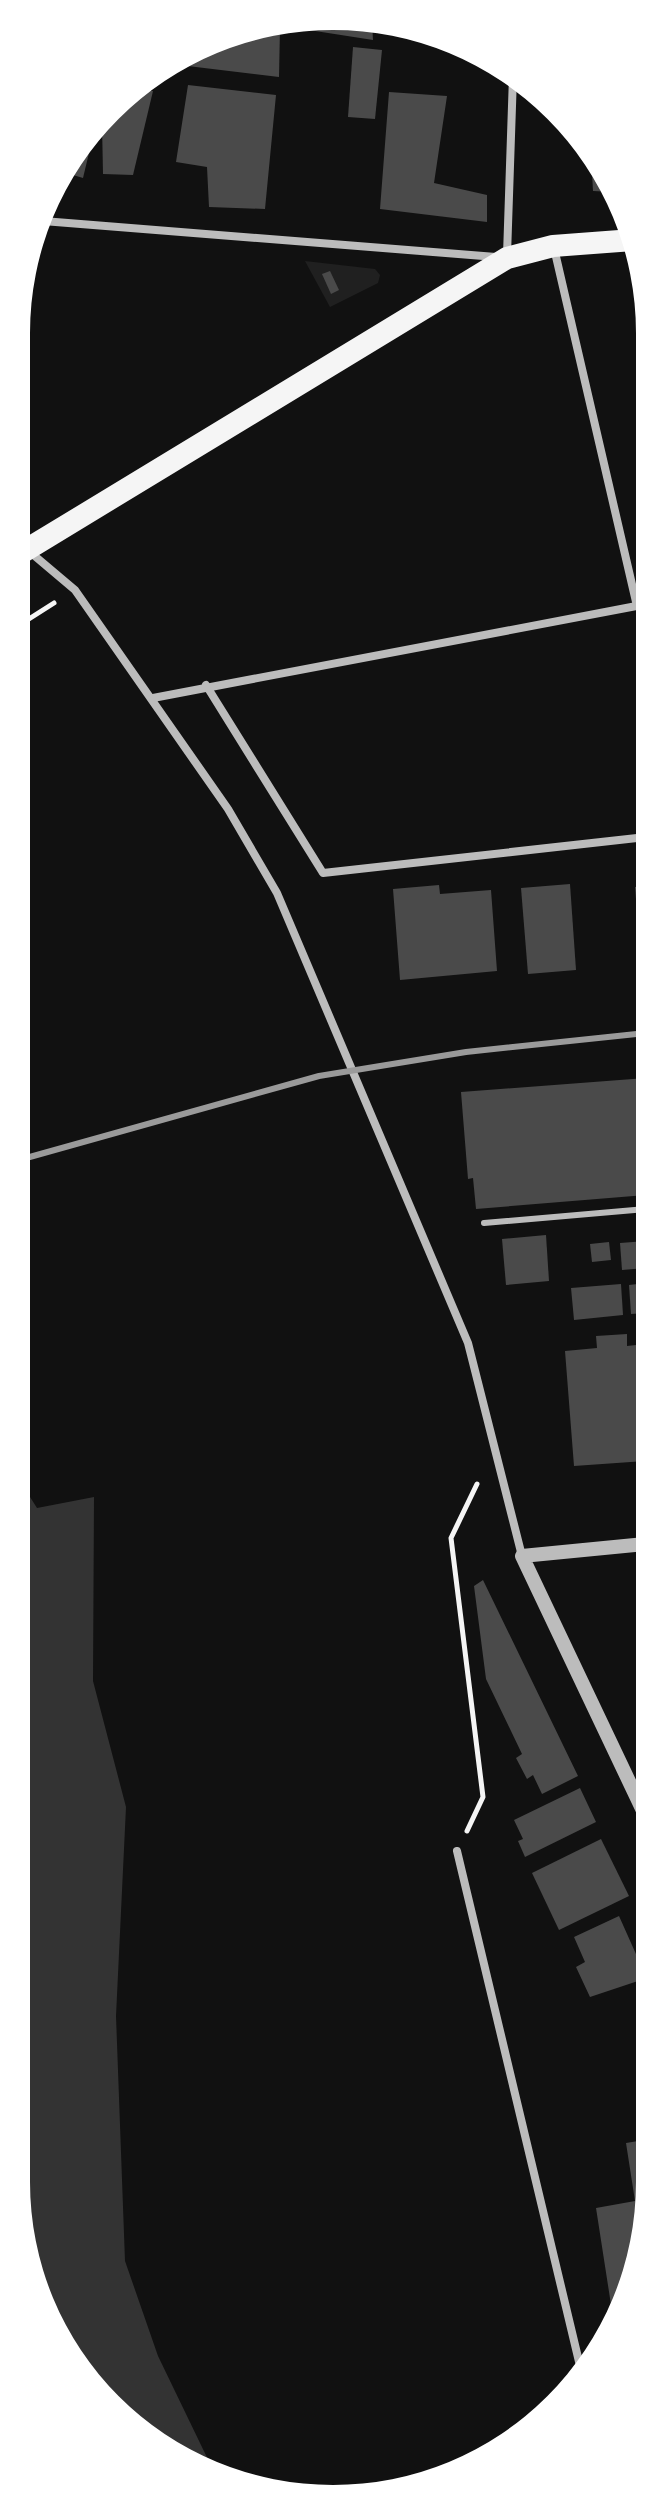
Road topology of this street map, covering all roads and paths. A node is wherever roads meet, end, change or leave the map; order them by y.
1 (513, 90) edge
2 (51, 222) edge
3 (622, 241) edge
4 (553, 246) junction
5 (507, 258) junction
6 (30, 544) edge
7 (30, 554) edge
8 (636, 581) edge
9 (75, 590) junction
10 (636, 606) edge
11 (30, 618) edge
12 (206, 685) junction
13 (153, 698) junction
14 (636, 838) edge
15 (636, 1210) edge
16 (484, 1223) dead end
17 (494, 1447) junction
18 (636, 1545) edge
19 (522, 1556) junction
20 (636, 1796) edge
21 (457, 1851) joint
22 (578, 2359) edge

1 - 5 street
2 - 5 street
3 - 4 highway
4 - 5 highway
4 - 8 street
5 - 6 highway
7 - 9 street
9 - 11 path
9 - 13 street
10 - 12 street
12 - 13 street
12 - 14 street
13 - 17 street
15 - 16 lane
17 - 19 street
17 - 21 path
18 - 19 street
19 - 20 street
21 - 22 street

